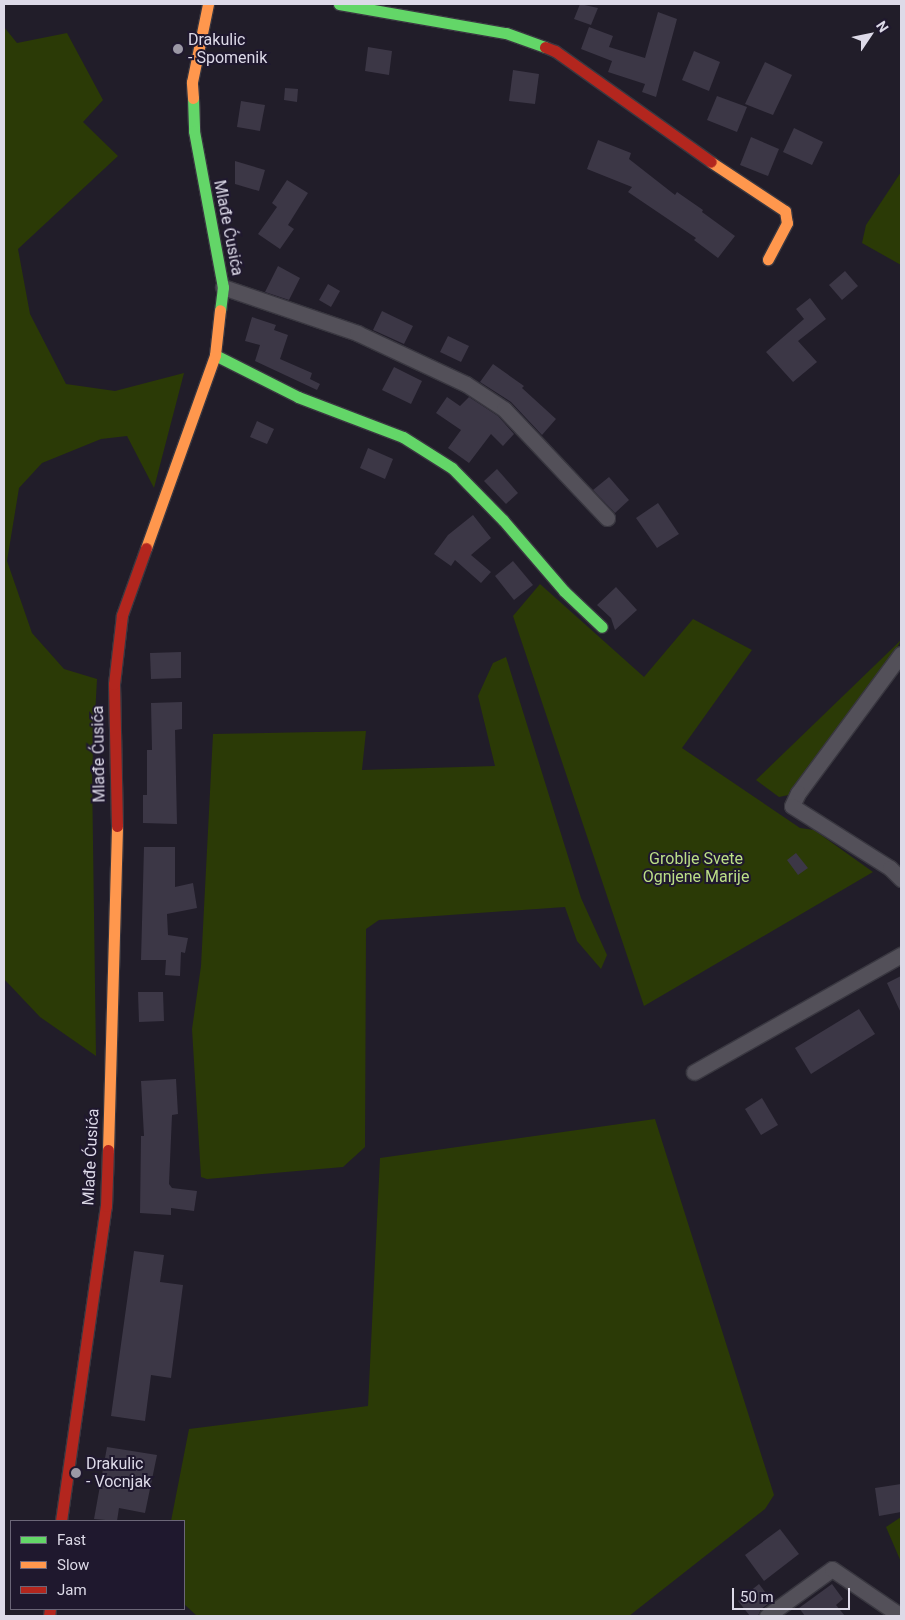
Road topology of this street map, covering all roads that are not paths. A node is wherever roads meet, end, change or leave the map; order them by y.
1 (208, 4) edge
2 (339, 4) edge
3 (768, 259) dead end
4 (223, 287) junction
5 (215, 355) junction
6 (606, 518) dead end
7 (602, 627) dead end
8 (901, 654) edge
9 (901, 879) edge
10 (901, 955) edge
11 (694, 1072) dead end
12 (62, 1520) edge
13 (766, 1616) edge
14 (901, 1616) edge

1 - 4 street, Mlađe Ćusića
2 - 3 street
4 - 5 street, Mlađe Ćusića
4 - 6 street
5 - 7 street
5 - 12 street, Mlađe Ćusića
8 - 9 street
10 - 11 street
13 - 14 street

